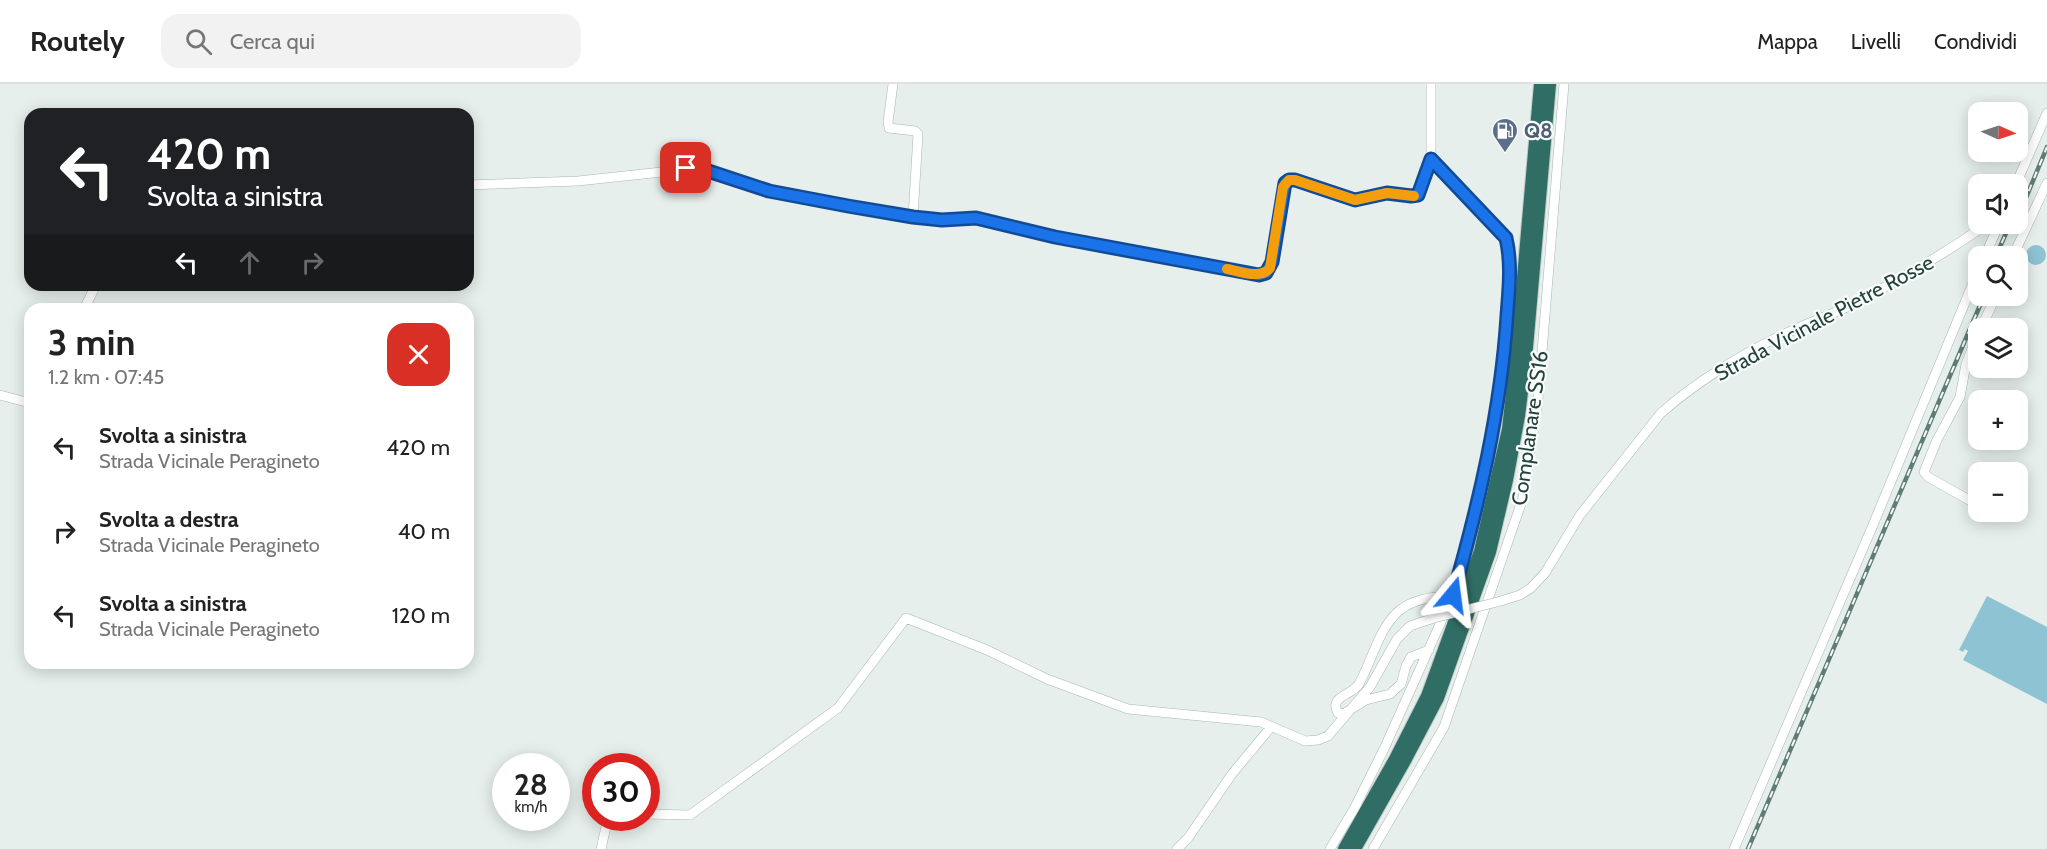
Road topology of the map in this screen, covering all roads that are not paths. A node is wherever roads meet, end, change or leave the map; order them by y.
1 (893, 84) edge
2 (1431, 84) edge
3 (1540, 84) edge
4 (1550, 84) edge
5 (1564, 84) edge
6 (2047, 113) edge
7 (1431, 159) junction
8 (2020, 174) edge
9 (2047, 183) edge
10 (474, 185) edge
11 (913, 217) junction
12 (1973, 234) edge
13 (2018, 246) edge
14 (1968, 295) edge
15 (1968, 359) edge
16 (0, 395) edge
17 (24, 402) edge
18 (1968, 499) edge
19 (1453, 595) junction
20 (1429, 650) junction
21 (1350, 710) junction
22 (1271, 727) junction
23 (660, 814) edge
24 (605, 831) edge
25 (601, 849) edge
26 (1177, 849) edge
27 (1330, 849) edge
28 (1344, 849) edge
29 (1355, 849) edge
30 (1373, 849) edge
31 (1734, 849) edge

1 - 11 street
2 - 7 street
3 - 28 highway
4 - 29 highway
5 - 30 street, Complanare SS16
6 - 8 street
7 - 11 street
7 - 19 street
9 - 13 street
10 - 11 street
12 - 21 street, Strada Vicinale Pietre Rosse, bridge
14 - 31 street
15 - 18 street
16 - 17 street
19 - 20 street
19 - 21 street
20 - 21 street
20 - 27 street
21 - 22 street, Strada Vicinale Pietre Rosse
22 - 23 street
22 - 26 street
24 - 25 street

